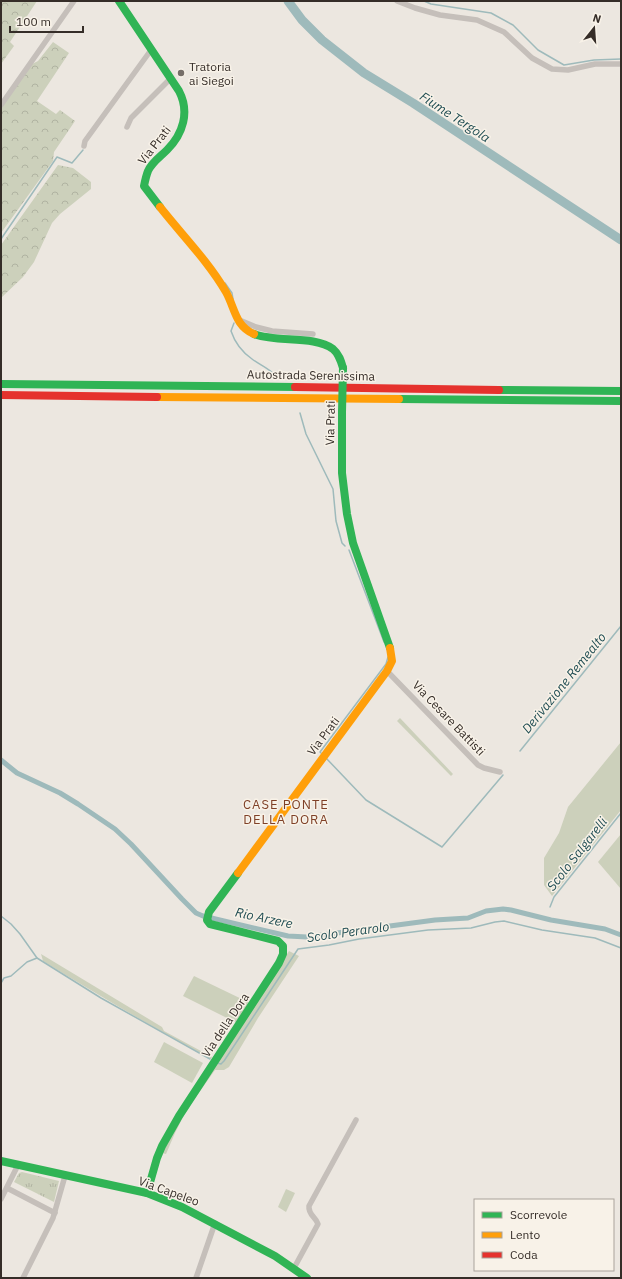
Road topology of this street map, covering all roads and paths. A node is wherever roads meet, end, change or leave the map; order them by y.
1 (74, 1) edge
2 (119, 1) edge
3 (397, 1) edge
4 (151, 50) junction
5 (621, 64) edge
6 (170, 79) junction
7 (1, 105) edge
8 (127, 128) dead end
9 (84, 146) dead end
10 (236, 319) junction
11 (313, 334) dead end
12 (1, 384) edge
13 (621, 391) edge
14 (1, 394) edge
15 (621, 402) edge
16 (386, 671) junction
17 (500, 772) dead end
18 (208, 917) joint
19 (356, 1120) dead end
20 (1, 1161) edge
21 (18, 1165) junction
22 (65, 1176) junction
23 (7, 1188) junction
24 (147, 1193) junction
25 (1, 1199) edge
26 (55, 1213) junction
27 (215, 1223) junction
28 (294, 1268) junction
29 (23, 1278) edge
30 (196, 1278) edge
31 (307, 1278) edge

1 - 7 street
2 - 4 main road, Via Prati
3 - 5 street
4 - 6 main road, Via Prati
4 - 9 street
6 - 8 street
6 - 10 main road, Via Prati
10 - 11 street
10 - 16 main road, Via Prati, bridge
12 - 13 main road, Autostrada Serenissima
14 - 15 main road, Autostrada Serenissima
16 - 17 street, Via Cesare Battisti
16 - 18 main road, Via Prati
18 - 24 main road, Via della Dora
19 - 28 street
20 - 21 main road, Via Capeleo
21 - 22 main road, Via Capeleo
21 - 23 street
22 - 24 main road, Via Capeleo
22 - 26 street
23 - 25 street
23 - 26 street
24 - 27 main road, Via Capeleo
26 - 29 street
27 - 28 main road, Via Capeleo
27 - 30 street
28 - 31 main road, Via Capeleo

